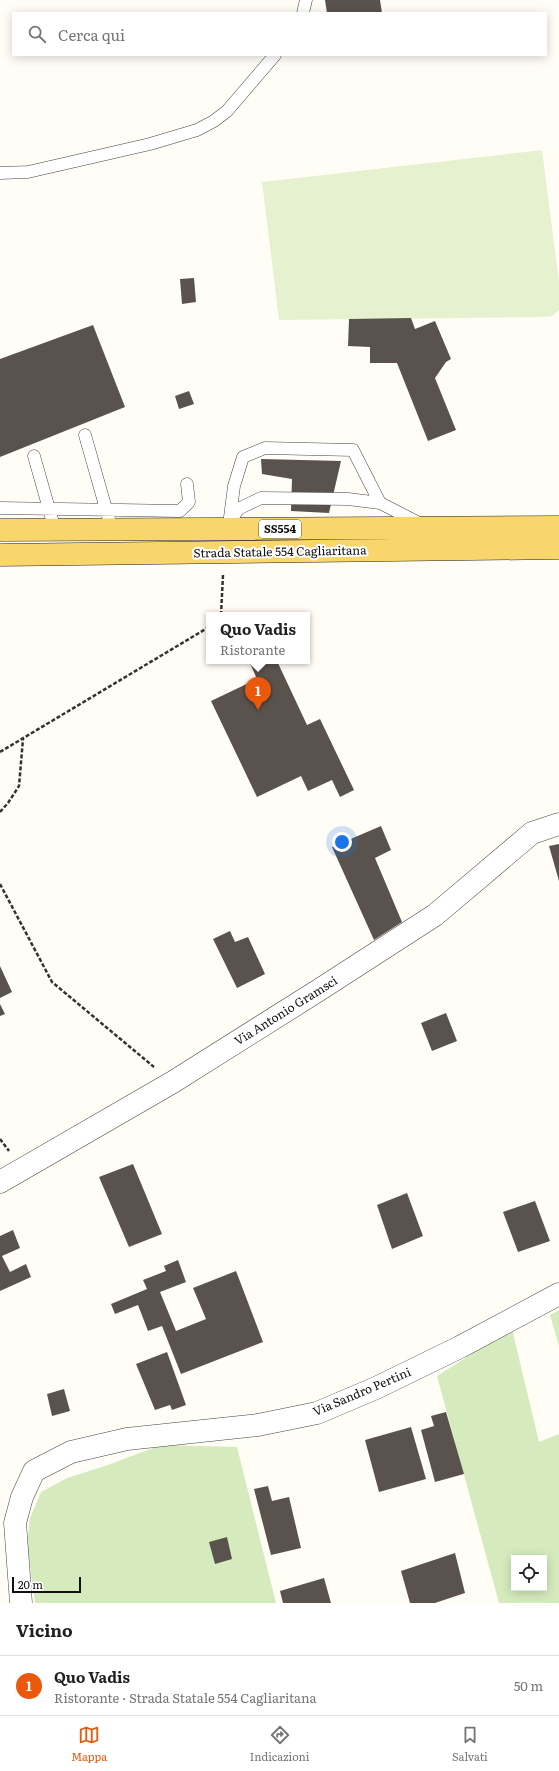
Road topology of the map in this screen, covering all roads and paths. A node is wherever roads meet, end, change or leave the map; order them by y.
1 (306, 0) edge
2 (303, 12) edge
3 (274, 56) edge
4 (0, 173) edge
5 (85, 435) dead end
6 (34, 456) dead end
7 (187, 484) dead end
8 (380, 503) junction
9 (0, 508) edge
10 (48, 508) junction
11 (109, 519) junction
12 (226, 527) junction
13 (559, 527) edge
14 (427, 528) junction
15 (0, 530) edge
16 (54, 530) junction
17 (559, 548) edge
18 (225, 552) junction
19 (0, 555) edge
20 (221, 612) edge
21 (206, 630) edge
22 (23, 739) junction
23 (0, 752) edge
24 (0, 812) edge
25 (559, 824) edge
26 (0, 884) edge
27 (173, 1082) junction
28 (0, 1182) edge
29 (559, 1294) edge
30 (21, 1603) edge

1 - 2 lane
3 - 4 lane
5 - 11 lane
6 - 10 lane
7 - 11 lane
8 - 12 lane
8 - 12 lane
8 - 14 lane
9 - 10 lane
10 - 11 lane
10 - 16 lane
11 - 12 main road, Strada Statale 554 Cagliaritana / SS554
11 - 16 main road, Strada Statale 554 Cagliaritana / SS554
12 - 14 main road, Strada Statale 554 Cagliaritana / SS554
13 - 14 main road, Strada Statale 554 Cagliaritana / SS554
15 - 16 main road, Strada Statale 554 Cagliaritana / SS554
17 - 18 main road, Strada Statale 554 Cagliaritana / SS554
18 - 19 main road, Strada Statale 554 Cagliaritana / SS554
18 - 20 path
21 - 22 path
22 - 23 path
22 - 24 path
25 - 27 street, Via Antonio Gramsci
26 - 27 path
27 - 28 street, Via Antonio Gramsci
29 - 30 street, Via Sandro Pertini

